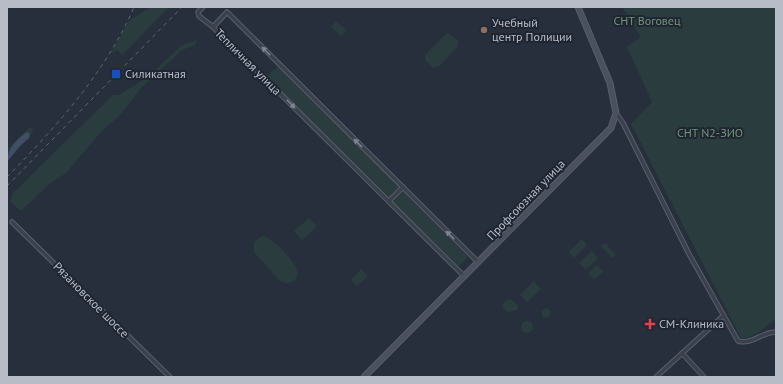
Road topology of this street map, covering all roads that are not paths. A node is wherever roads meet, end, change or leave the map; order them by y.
1 (203, 7) edge
2 (578, 7) edge
3 (212, 27) junction
4 (616, 113) junction
5 (403, 187) junction
6 (389, 201) junction
7 (12, 222) dead end
8 (478, 262) junction
9 (464, 276) junction
10 (723, 316) junction
11 (776, 332) edge
12 (682, 353) junction
13 (170, 377) edge
14 (364, 377) edge
15 (656, 377) edge
16 (704, 377) edge

1 - 3 street
2 - 4 main road
5 -> 3 street, Тепличная улица
3 -> 6 street, Тепличная улица
4 - 8 main road, Профсоюзная улица
4 - 10 street
5 - 6 street
8 -> 5 street, Тепличная улица
6 - 9 street, Тепличная улица
7 - 13 street, Рязановское шоссе
8 - 9 main road, Профсоюзная улица
9 - 14 main road, Профсоюзная улица
10 - 11 street
10 - 12 street
12 - 15 street
12 - 16 street

